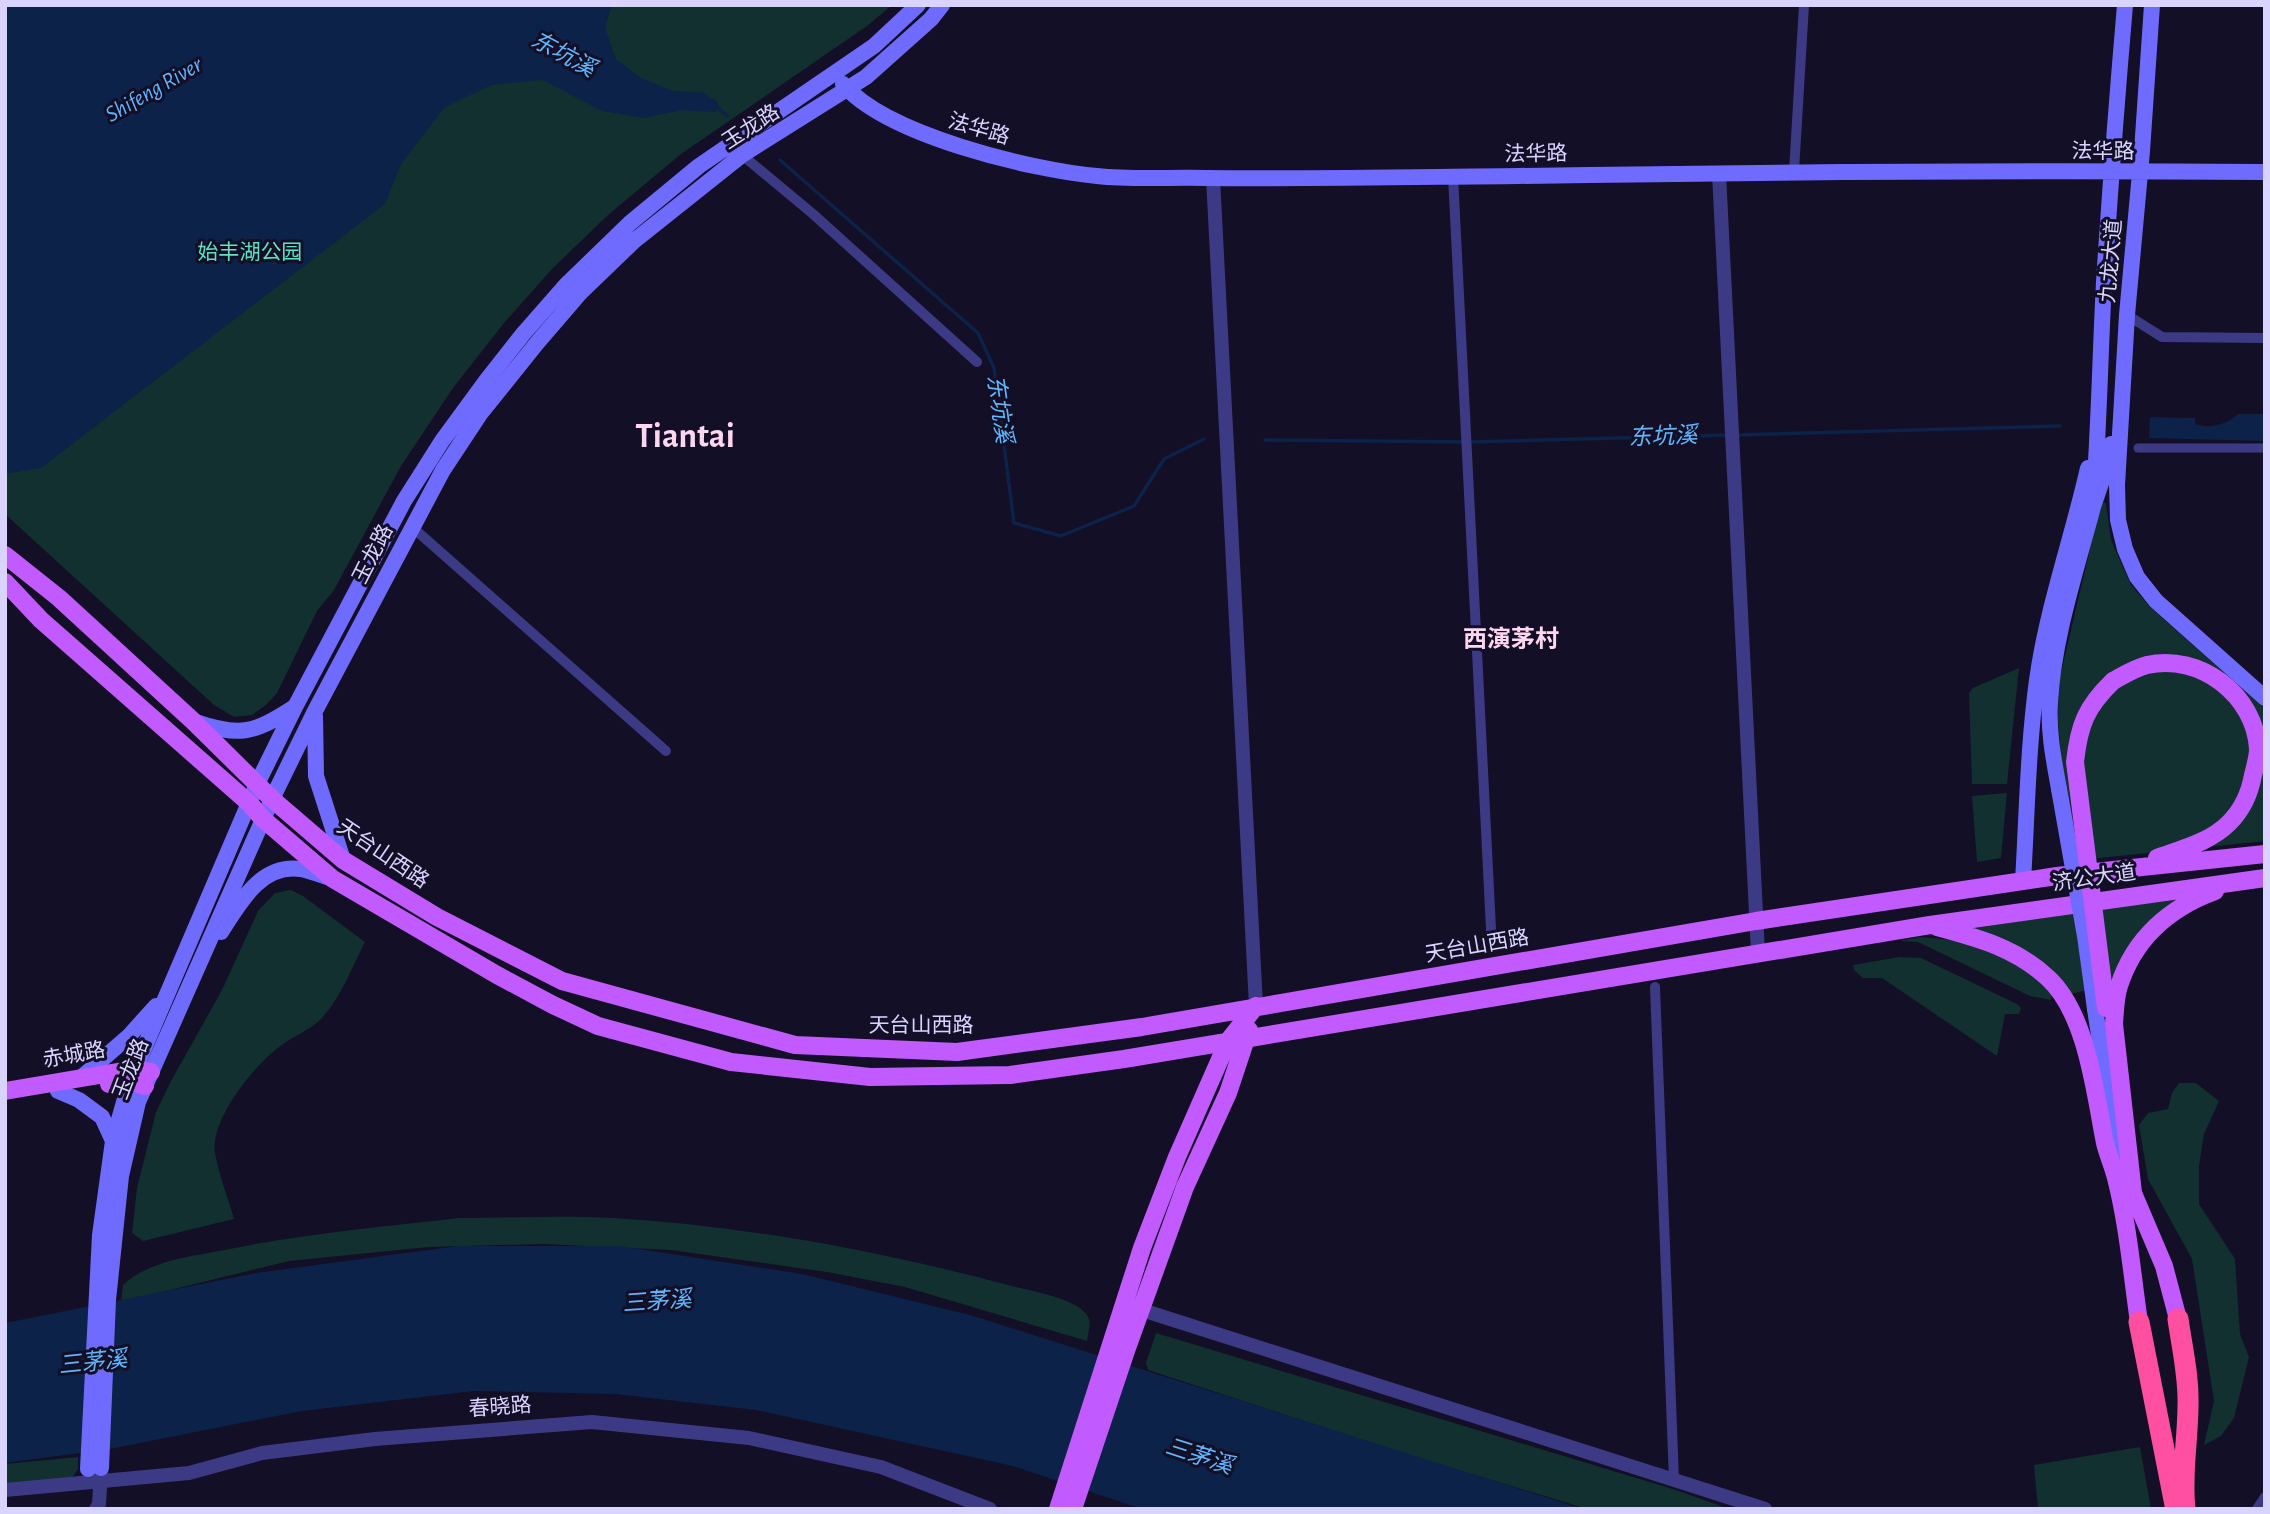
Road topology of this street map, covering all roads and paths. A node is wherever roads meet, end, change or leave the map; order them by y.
1 (918, 5) edge
2 (942, 5) edge
3 (1804, 5) edge
4 (2125, 5) edge
5 (2152, 5) edge
6 (834, 74) junction
7 (847, 89) junction
8 (742, 155) junction
9 (1794, 171) junction
10 (2140, 171) junction
11 (2111, 172) junction
12 (2265, 172) edge
13 (1719, 173) junction
14 (1453, 176) junction
15 (1213, 178) junction
16 (2104, 284) junction
17 (2127, 315) junction
18 (2265, 338) edge
19 (977, 362) dead end
20 (2138, 448) dead end
21 (2265, 448) edge
22 (2093, 506) junction
23 (411, 526) junction
24 (5, 555) edge
25 (5, 582) edge
26 (2265, 698) edge
27 (295, 707) junction
28 (315, 711) junction
29 (193, 721) junction
30 (666, 751) dead end
31 (258, 782) junction
32 (272, 799) junction
33 (250, 803) junction
34 (263, 819) junction
35 (2265, 854) edge
36 (343, 860) junction
37 (2128, 867) junction
38 (2257, 878) edge
39 (333, 879) junction
40 (2023, 881) junction
41 (1756, 921) junction
42 (1930, 925) junction
43 (1492, 949) dead end
44 (1758, 953) junction
45 (197, 969) junction
46 (1655, 987) dead end
47 (166, 993) junction
48 (2109, 1002) junction
49 (1256, 1006) junction
50 (1237, 1040) junction
51 (1020, 1043) junction
52 (795, 1045) junction
53 (791, 1068) junction
54 (1023, 1073) junction
55 (83, 1076) junction
56 (140, 1077) junction
57 (5, 1091) edge
58 (58, 1091) junction
59 (5, 1101) edge
60 (113, 1141) junction
61 (2124, 1177) junction
62 (101, 1301) junction
63 (1142, 1310) junction
64 (2178, 1319) joint
65 (2139, 1322) joint
66 (1120, 1345) junction
67 (95, 1475) junction
68 (1674, 1480) junction
69 (5, 1489) edge
70 (2265, 1497) edge
71 (1067, 1504) edge
72 (94, 1509) edge
73 (990, 1509) edge
74 (1765, 1509) edge
75 (2176, 1509) edge
76 (2185, 1509) edge
77 (2257, 1509) edge

1 - 6 main road, 玉龙路
2 - 7 main road, 玉龙路
3 - 9 street
4 - 11 main road, 九龙大道
5 - 10 main road, 九龙大道
6 - 7 main road, 法华路
6 - 27 main road, 玉龙路
7 - 8 main road, 玉龙路
7 - 15 main road, 法华路
8 - 19 street
8 - 23 main road, 玉龙路
9 - 11 main road, 法华路
9 - 13 main road, 法华路
10 - 11 main road, 法华路
10 - 12 main road, 法华路
10 - 17 main road, 九龙大道
11 - 16 main road, 九龙大道
13 - 14 main road, 法华路
13 - 41 street
14 - 15 main road, 法华路
14 - 43 street
15 - 49 street
16 - 22 main road
16 - 40 main road
17 - 18 street
17 - 22 main road
17 - 26 main road, 九龙大道
20 - 21 street
22 - 48 main road, bridge
23 - 28 main road, 玉龙路
23 - 30 street
24 - 29 main road, 天台山西路
25 - 33 main road
27 - 29 main road
27 - 31 main road, 玉龙路
28 - 32 main road, 玉龙路
28 - 36 main road
29 - 31 main road, 天台山西路
31 - 32 main road, 天台山西路
31 - 33 main road, 玉龙路
32 - 34 main road, 玉龙路
32 - 36 main road, 天台山西路
33 - 34 main road
33 - 47 main road, 玉龙路
34 - 39 main road
34 - 45 main road, 玉龙路
35 - 37 main road, 济公大道
36 - 52 main road, 天台山西路
37 - 40 main road, 济公大道
37 - 48 main road, bridge
38 - 42 main road, 济公大道
38 - 48 main road
39 - 45 main road
39 - 53 main road
40 - 41 main road, 天台山西路
41 - 44 street
41 - 49 main road, 天台山西路
42 - 44 main road
42 - 61 main road
44 - 50 main road
45 - 56 main road, 玉龙路
46 - 68 street
47 - 55 main road
47 - 56 main road, 玉龙路
48 - 61 main road
48 - 61 main road
49 - 50 main road
49 - 51 main road, 天台山西路
50 - 54 main road
50 - 63 main road
50 - 66 main road
51 - 52 main road, 天台山西路
51 - 54 main road
52 - 53 main road
53 - 54 main road
55 - 56 main road, 赤城路
55 - 57 main road, 赤城路
56 - 58 main road, 赤城路
56 - 60 main road, 玉龙路
56 - 62 main road, 玉龙路
58 - 59 main road, 赤城路
58 - 60 main road
60 - 62 main road, 玉龙路
61 - 64 main road
61 - 65 main road
62 - 67 main road
63 - 66 main road
63 - 68 street
64 - 76 highway
65 - 75 highway
66 - 71 main road
67 - 69 street, 春晓路
67 - 72 street
67 - 73 street, 春晓路
68 - 74 street
70 - 77 street

